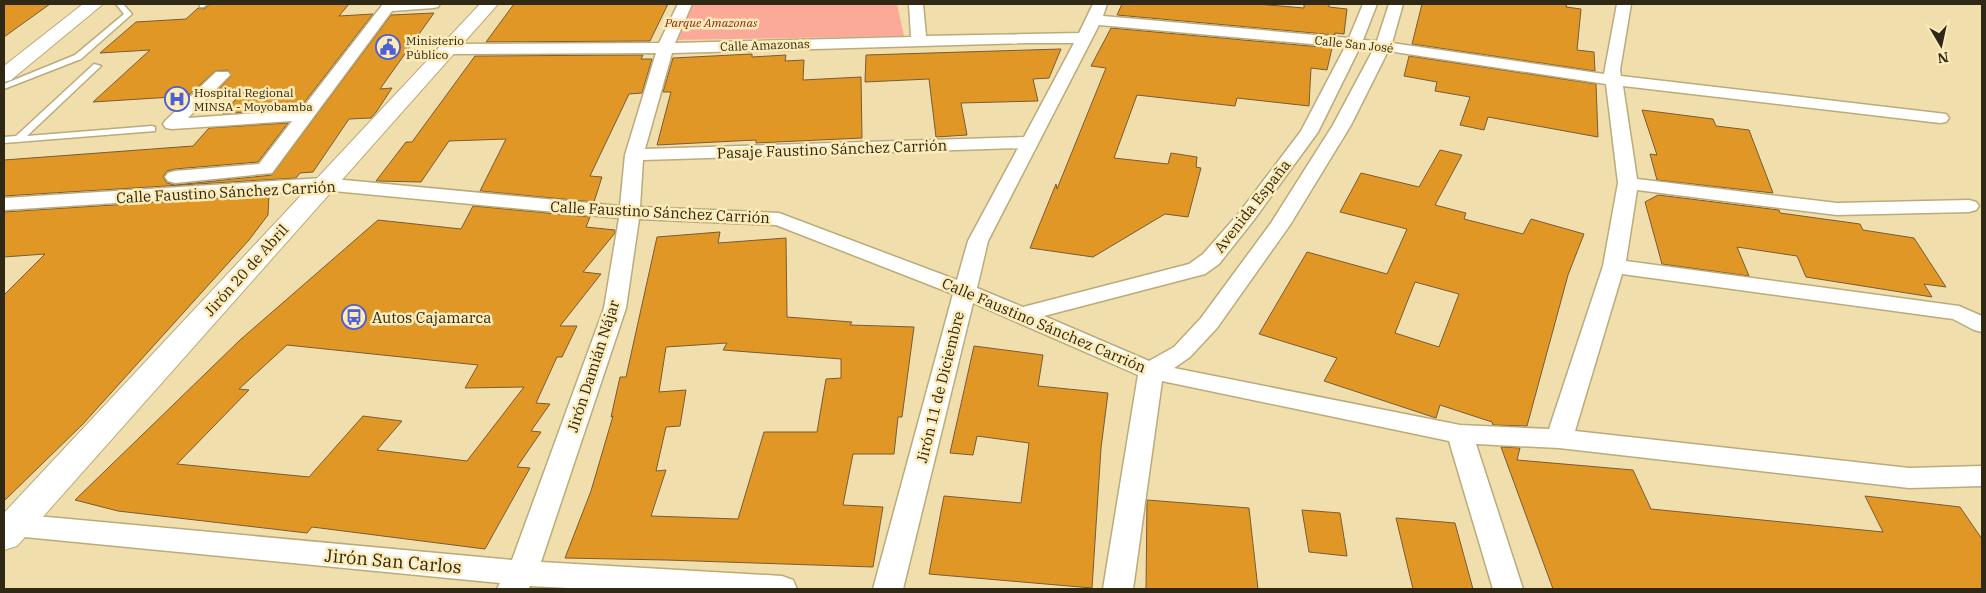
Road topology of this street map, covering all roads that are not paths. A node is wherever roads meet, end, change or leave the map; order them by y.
1 (94, 4) edge
2 (119, 4) edge
3 (433, 4) edge
4 (489, 4) edge
5 (685, 4) edge
6 (916, 4) edge
7 (1370, 4) edge
8 (1396, 4) edge
9 (1624, 4) edge
10 (389, 5) edge
11 (1093, 21) edge
12 (919, 40) junction
13 (1354, 44) junction
14 (1383, 46) junction
15 (665, 48) junction
16 (446, 49) junction
17 (97, 66) dead end
18 (222, 75) dead end
19 (4, 76) edge
20 (1612, 80) junction
21 (4, 87) edge
22 (306, 115) junction
23 (1940, 118) dead end
24 (152, 128) dead end
25 (18, 139) junction
26 (4, 140) edge
27 (1303, 140) junction
28 (1031, 142) junction
29 (1329, 146) junction
30 (634, 155) junction
31 (175, 177) dead end
32 (1628, 183) junction
33 (323, 184) junction
34 (4, 204) edge
35 (1969, 206) dead end
36 (630, 213) junction
37 (1614, 266) junction
38 (964, 291) junction
39 (1021, 315) junction
40 (1982, 325) edge
41 (1151, 371) junction
42 (1460, 434) junction
43 (1559, 439) junction
44 (1982, 476) edge
45 (7, 528) edge
46 (517, 581) edge
47 (782, 589) edge
48 (888, 589) edge
49 (1118, 589) edge
50 (1508, 589) edge

1 - 19 main road
2 - 21 lane
3 - 10 street
4 - 16 main road, Jirón 20 de Abril
5 - 15 street
6 - 12 street
7 - 13 street, Avenida España
8 - 14 street, Avenida España
9 - 20 street
10 - 22 street
11 - 12 street, Calle Amazonas
11 - 13 street, Calle San José
11 - 28 street, Jirón 11 de Diciembre
12 - 15 street, Calle Amazonas
13 - 14 street, Calle San José
13 - 27 street, Avenida España
14 - 20 street, Calle San José
14 - 29 street, Avenida España
15 - 16 street, Calle Amazonas
15 - 30 street, Jirón Damián Nájar
16 - 33 main road, Jirón 20 de Abril
17 - 25 lane
18 - 22 street
20 - 23 street, Calle San José
20 - 32 street
22 - 31 street
24 - 25 lane
25 - 26 lane
27 - 29 street
27 - 39 street, Avenida España
28 - 30 street, Pasaje Faustino Sánchez Carrión
28 - 38 street, Jirón 11 de Diciembre
29 - 41 street, Avenida España
30 - 36 street, Jirón Damián Nájar
32 - 35 street
32 - 37 street
33 - 34 street, Calle Faustino Sánchez Carrión
33 - 36 street, Calle Faustino Sánchez Carrión
33 - 45 main road, Jirón 20 de Abril
36 - 38 street, Calle Faustino Sánchez Carrión
36 - 46 street, Jirón Damián Nájar
37 - 40 street
37 - 43 street
38 - 39 street, Calle Faustino Sánchez Carrión
38 - 48 street, Jirón 11 de Diciembre
39 - 41 street, Calle Faustino Sánchez Carrión
41 - 42 street, Calle Faustino Sánchez Carrión
41 - 49 street
42 - 43 street, Calle Faustino Sánchez Carrión
42 - 50 street
43 - 44 street, Calle Faustino Sánchez Carrión
45 - 46 street, Jirón San Carlos
46 - 47 street, Jirón San Carlos

